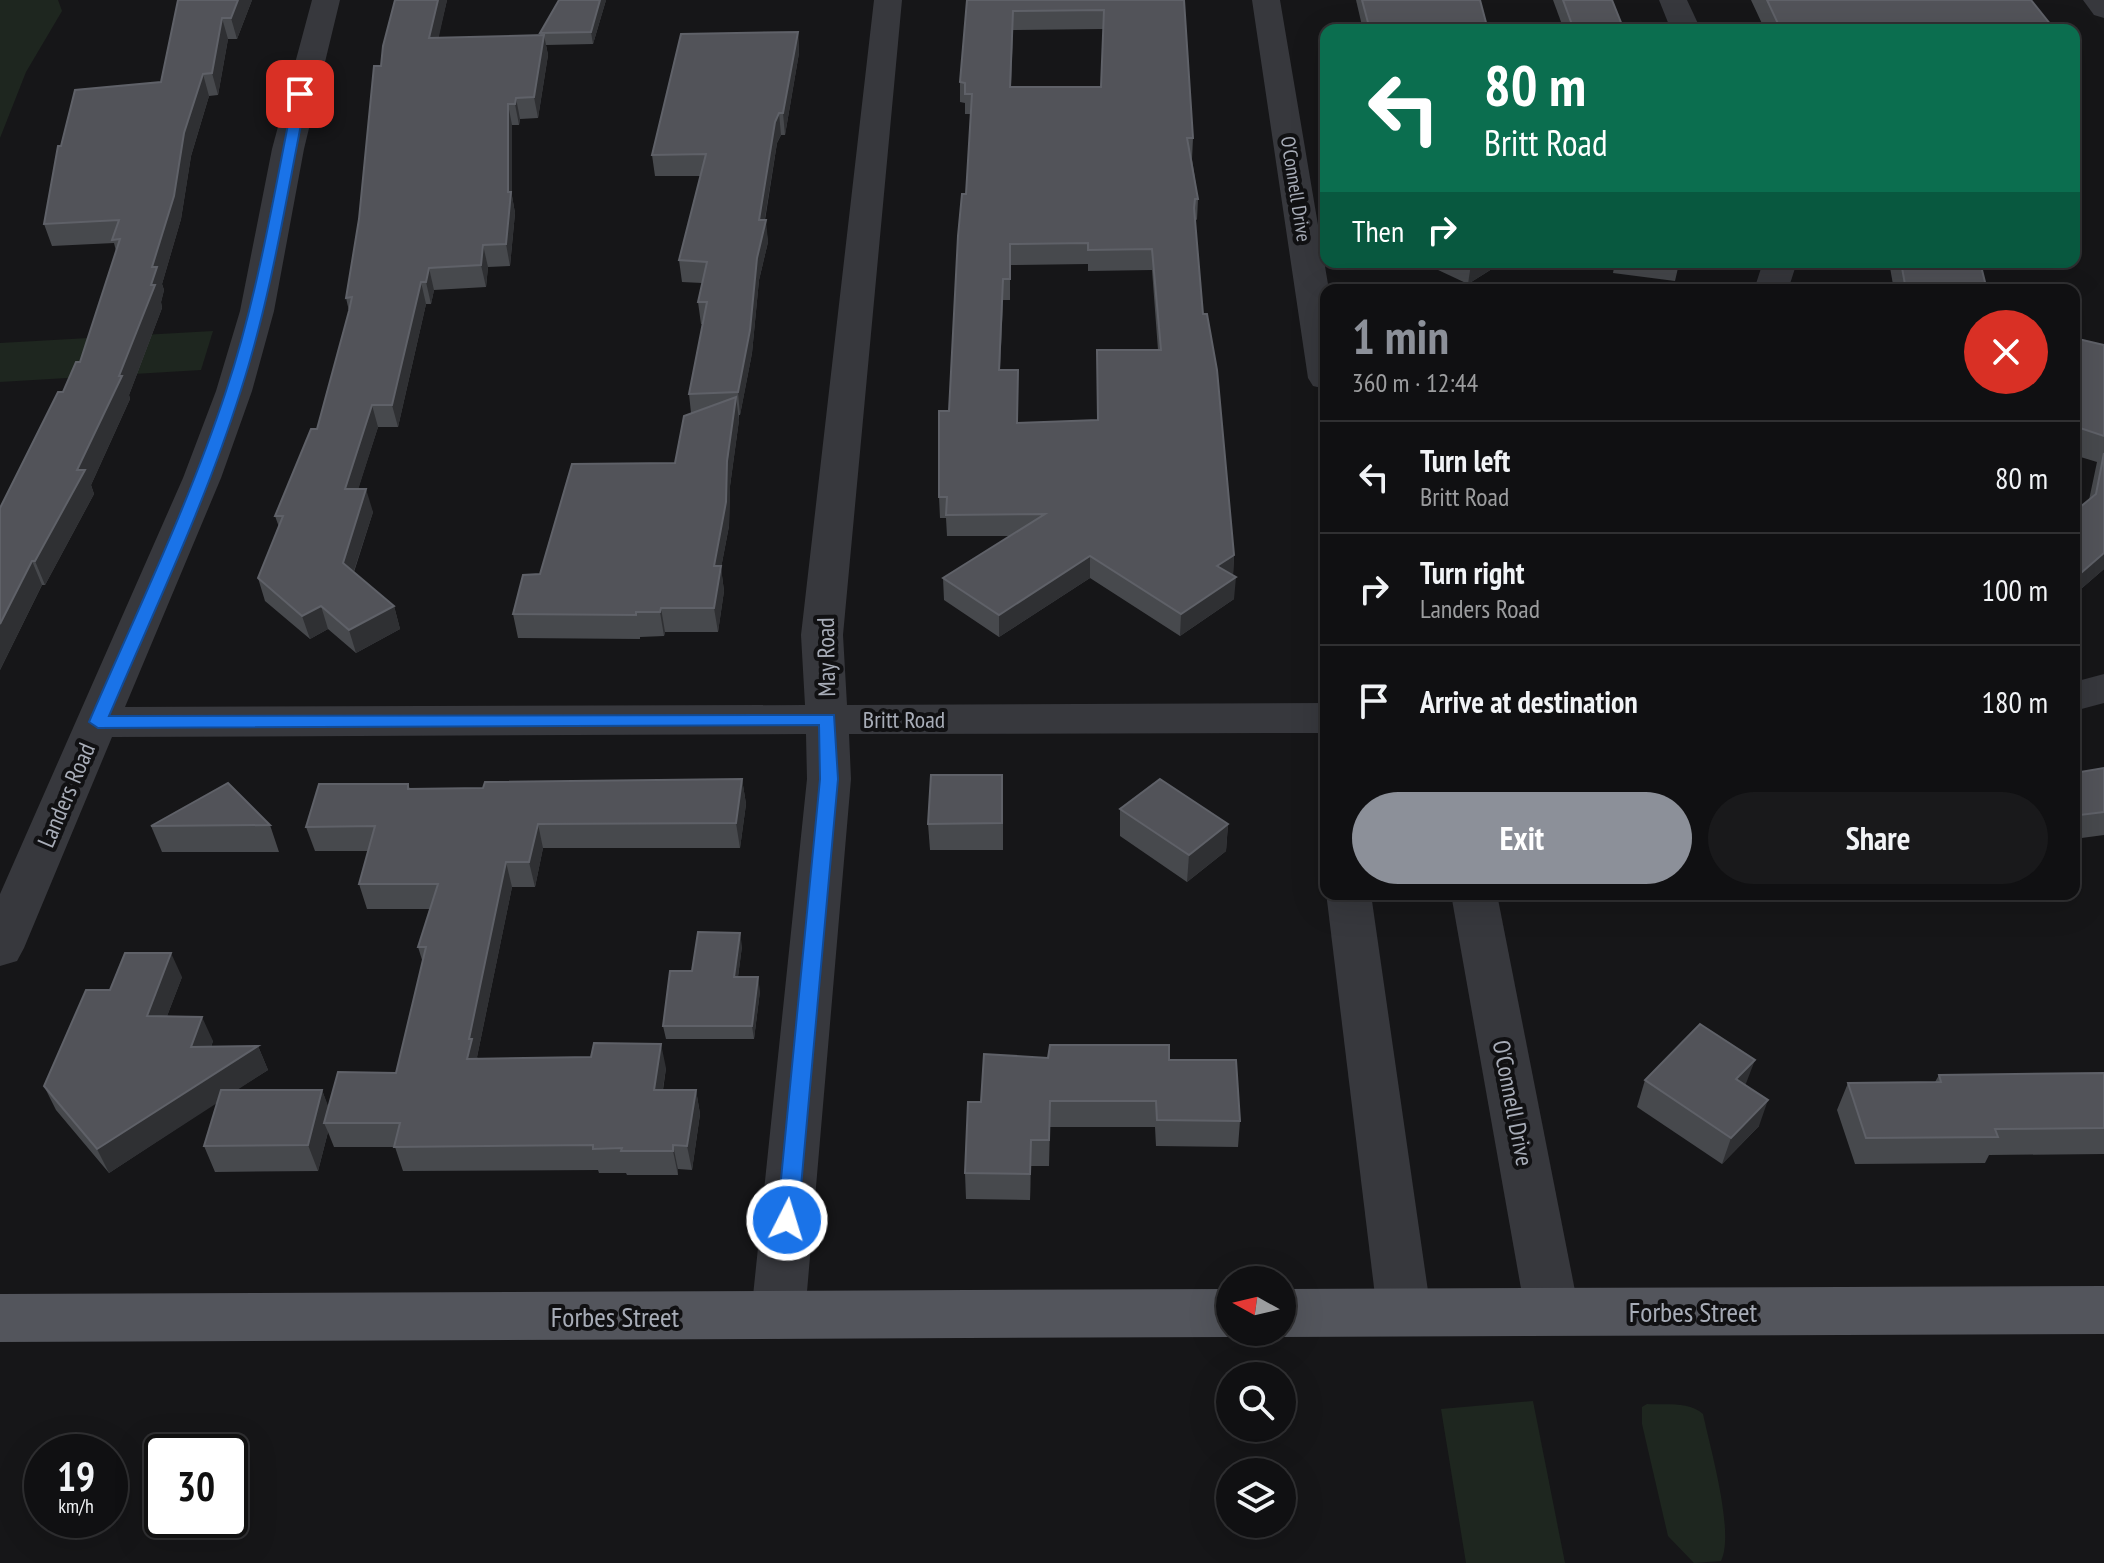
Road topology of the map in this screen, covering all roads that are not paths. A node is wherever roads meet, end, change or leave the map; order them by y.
1 (326, 0) edge
2 (888, 0) edge
3 (1266, 0) edge
4 (1673, 0) edge
5 (2097, 0) edge
6 (2104, 9) edge
7 (1683, 24) edge
8 (1320, 322) edge
9 (2104, 688) edge
10 (2080, 695) edge
11 (1320, 718) edge
12 (828, 719) junction
13 (98, 722) junction
14 (1349, 900) edge
15 (1475, 900) edge
16 (0, 948) edge
17 (2104, 1310) edge
18 (1552, 1311) junction
19 (1404, 1312) junction
20 (1216, 1313) edge
21 (1296, 1313) edge
22 (778, 1315) junction
23 (0, 1318) edge

1 - 13 street, Landers Road
2 - 12 street, May Road
3 - 8 street, O'Connell Drive
4 - 7 street
5 - 6 street
9 - 10 street
11 - 12 street, Britt Road
12 - 13 street, Britt Road
12 - 22 street, May Road
13 - 16 street, Landers Road
14 - 19 street
15 - 18 street, O'Connell Drive
17 - 18 main road, Forbes Street
18 - 19 main road, Forbes Street
19 - 21 main road, Forbes Street
20 - 22 main road, Forbes Street
22 - 23 main road, Forbes Street

